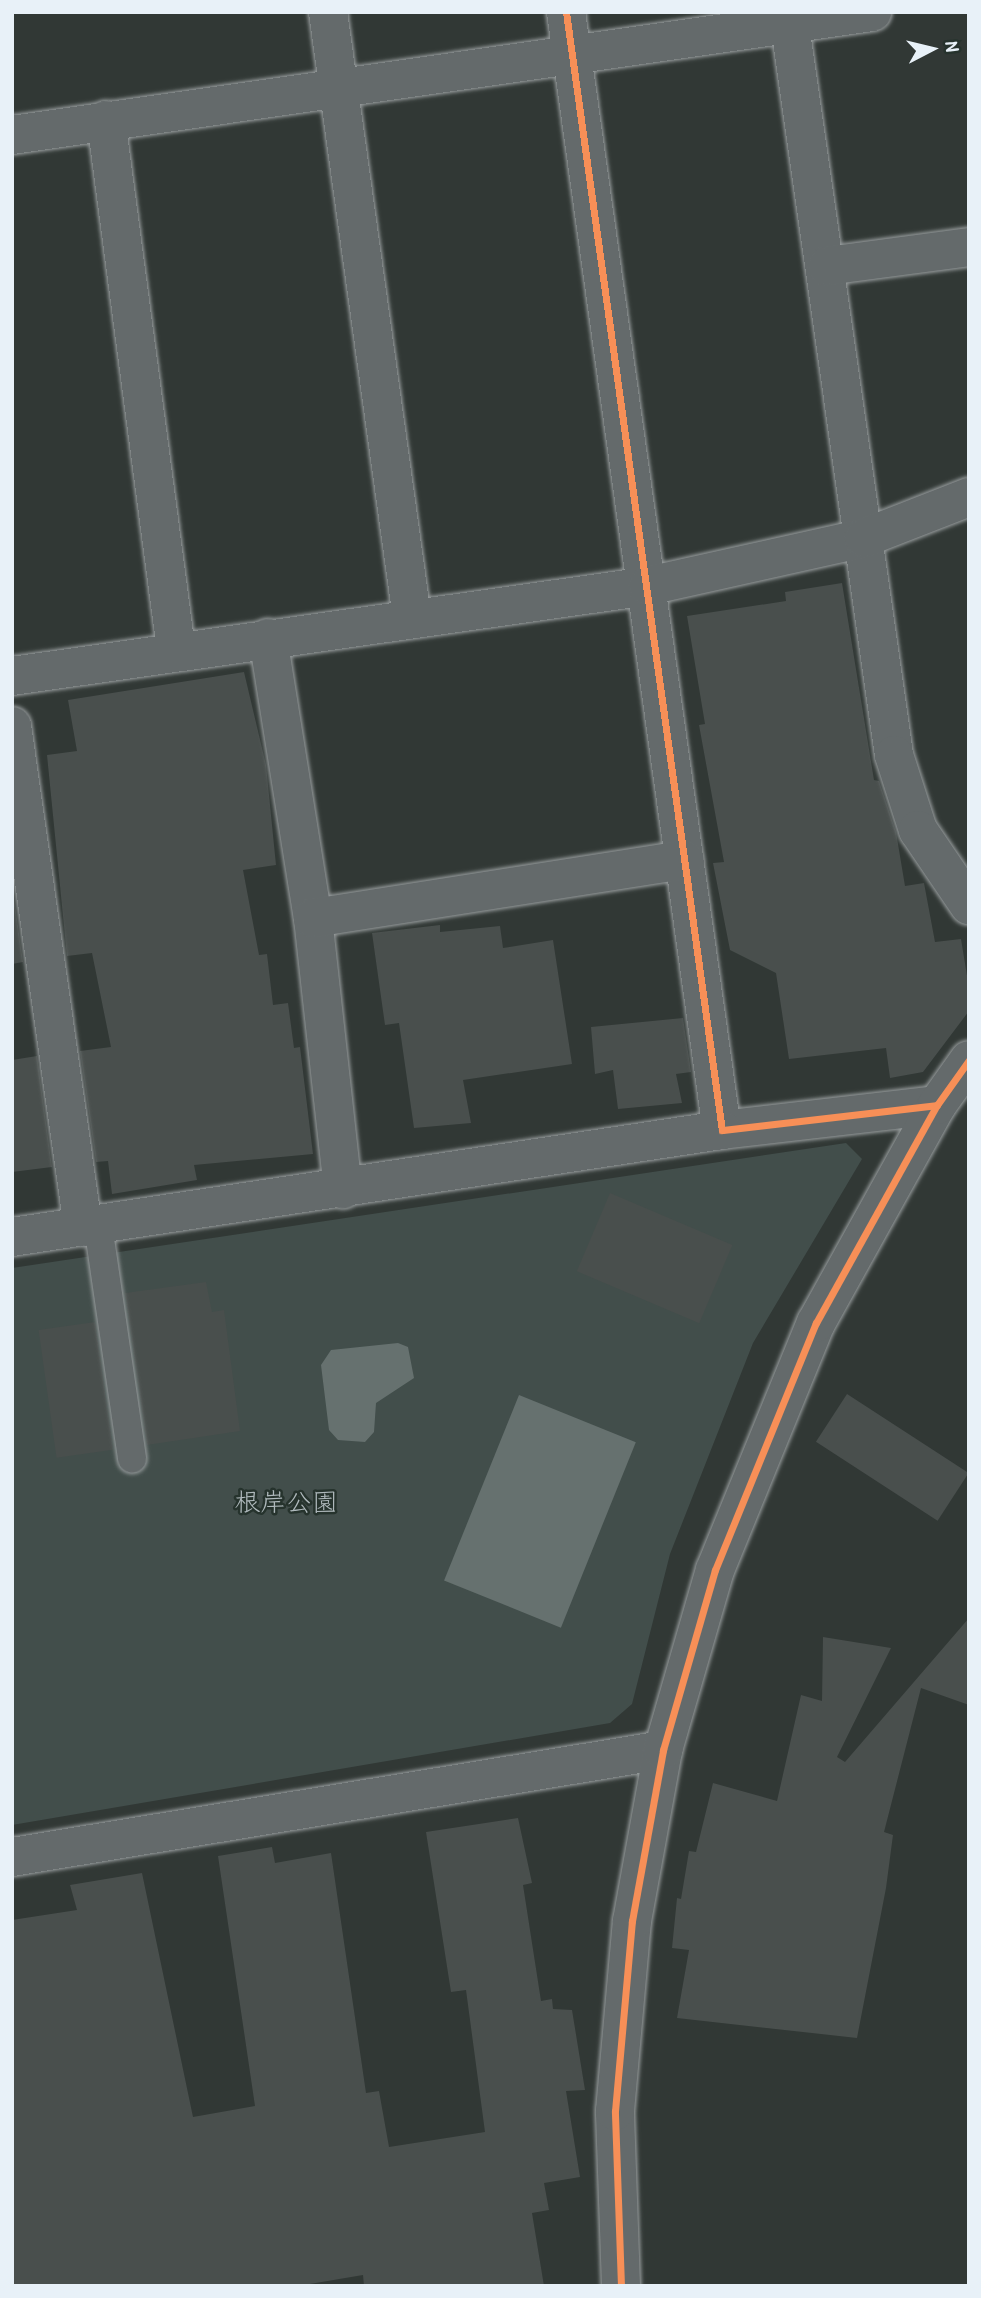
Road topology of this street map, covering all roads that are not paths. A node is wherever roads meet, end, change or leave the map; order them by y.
1 (328, 12) edge
2 (566, 12) edge
3 (872, 12) edge
4 (790, 26) junction
5 (573, 56) junction
6 (338, 86) junction
7 (106, 120) junction
8 (12, 135) edge
9 (969, 247) edge
10 (827, 265) junction
11 (969, 497) edge
12 (864, 538) junction
13 (648, 586) junction
14 (412, 617) junction
15 (268, 638) junction
16 (176, 649) junction
17 (12, 676) edge
18 (12, 726) edge
19 (685, 860) junction
20 (969, 905) edge
21 (313, 918) junction
22 (969, 1060) edge
23 (937, 1105) junction
24 (722, 1130) junction
25 (343, 1189) junction
26 (91, 1226) junction
27 (12, 1237) edge
28 (132, 1459) dead end
29 (663, 1750) junction
30 (12, 1857) edge
31 (621, 2286) edge

1 - 6 street
2 - 5 street
3 - 4 street
4 - 5 street
4 - 10 street
5 - 6 street
5 - 13 street
6 - 7 street
6 - 14 street
7 - 8 street
7 - 16 street
9 - 10 street
10 - 12 street
11 - 12 street
12 - 13 street
12 - 20 street
13 - 14 street
13 - 19 street
14 - 15 street
15 - 16 street
15 - 21 street
16 - 17 street
18 - 26 street
19 - 21 street
19 - 24 street
21 - 25 street
22 - 23 street
23 - 24 street
23 - 29 street
24 - 25 street
25 - 26 street
26 - 27 street
26 - 28 lane
29 - 30 street
29 - 31 street

